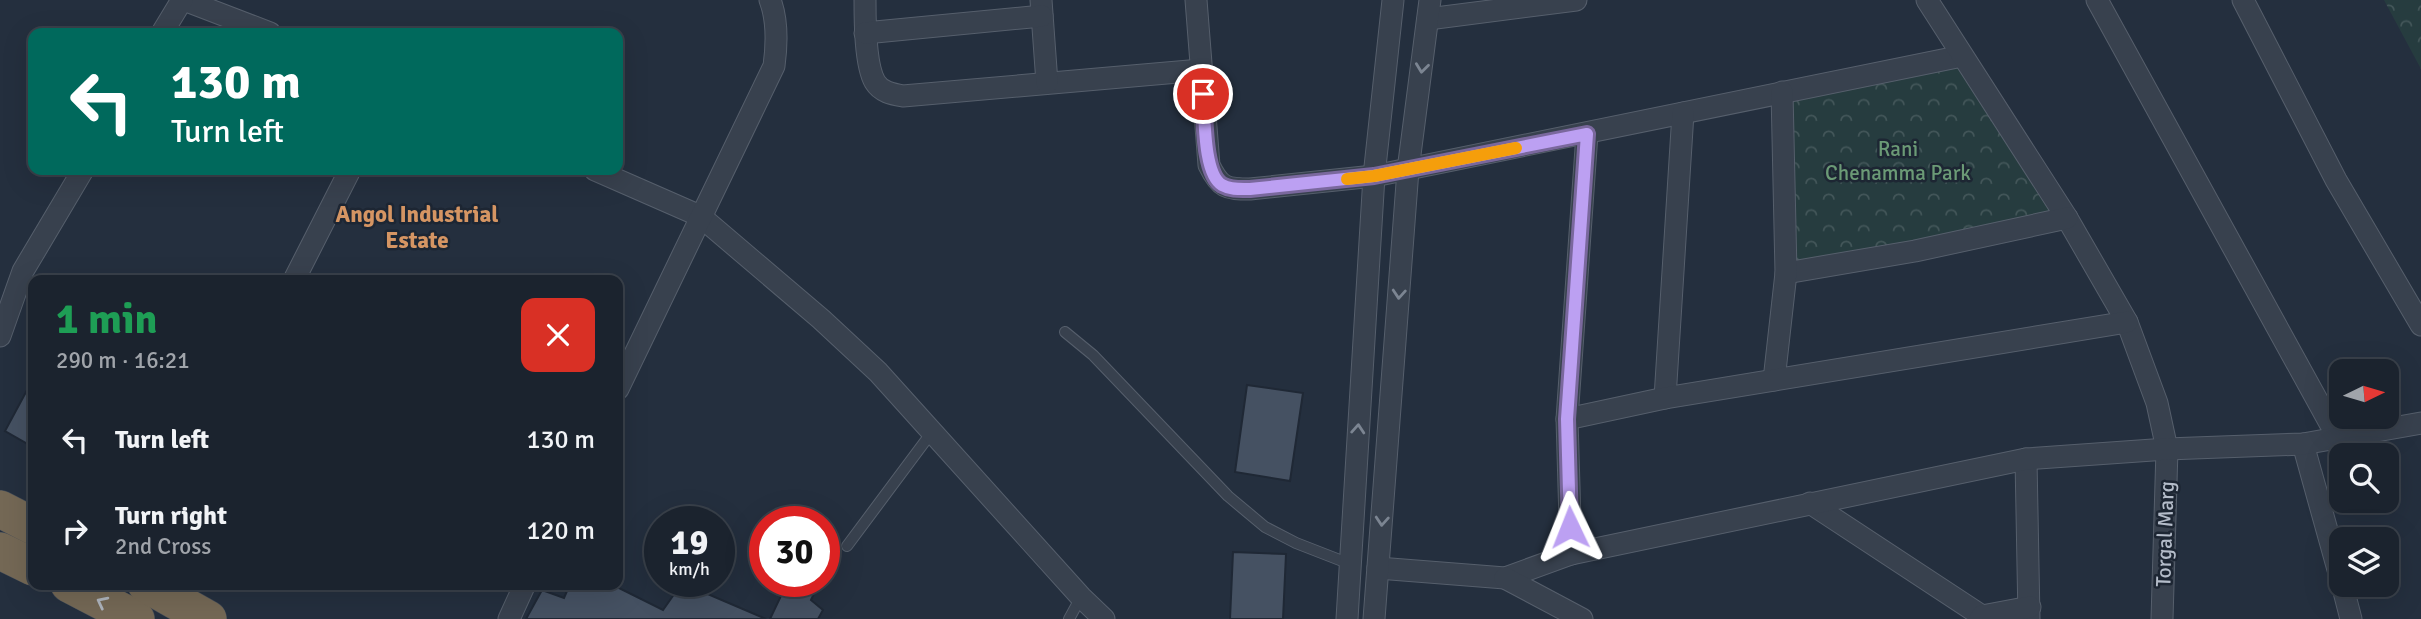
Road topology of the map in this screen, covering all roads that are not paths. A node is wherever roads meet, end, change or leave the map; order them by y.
1 (183, 0) edge
2 (770, 0) edge
3 (864, 0) edge
4 (1196, 0) edge
5 (1393, 0) edge
6 (1576, 0) edge
7 (1927, 0) edge
8 (2097, 0) edge
9 (2243, 0) edge
10 (1042, 8) edge
11 (1429, 10) edge
12 (165, 28) edge
13 (257, 28) edge
14 (865, 33) junction
15 (1962, 56) junction
16 (1201, 70) junction
17 (1047, 83) junction
18 (1782, 92) junction
19 (1683, 113) junction
20 (1587, 134) junction
21 (1408, 170) junction
22 (80, 175) edge
23 (347, 175) edge
24 (606, 175) edge
25 (1374, 176) junction
26 (700, 216) junction
27 (2067, 218) junction
28 (1786, 273) junction
29 (297, 275) edge
30 (2127, 321) junction
31 (2421, 325) edge
32 (1065, 332) dead end
33 (0, 336) edge
34 (623, 379) edge
35 (1774, 380) junction
36 (1665, 398) junction
37 (1567, 419) junction
38 (2421, 423) edge
39 (932, 432) junction
40 (2337, 438) junction
41 (2303, 444) junction
42 (2167, 449) junction
43 (2026, 459) junction
44 (1810, 503) junction
45 (0, 509) edge
46 (28, 523) edge
47 (2329, 537) edge
48 (846, 546) dead end
49 (0, 551) edge
50 (1571, 554) junction
51 (1350, 564) junction
52 (28, 565) edge
53 (1378, 568) junction
54 (1505, 578) junction
55 (80, 590) edge
56 (163, 590) edge
57 (522, 590) edge
58 (1081, 597) junction
59 (2345, 597) edge
60 (2029, 613) edge
61 (1981, 617) edge
62 (136, 619) edge
63 (208, 619) edge
64 (509, 619) edge
65 (1069, 619) edge
66 (1104, 619) edge
67 (1347, 619) edge
68 (1374, 619) edge
69 (1582, 619) edge
70 (2162, 619) edge
71 (2351, 619) edge

1 - 12 street
1 - 13 street
2 - 26 street
3 - 14 street
4 - 16 street
5 - 25 street
6 - 11 street
7 - 15 street, Torgal Marg
8 - 40 street
9 - 31 street
10 - 14 street
10 - 17 street
11 -> 21 street
14 - 17 street
15 - 18 street
15 - 27 street, Torgal Marg
16 - 17 street
16 - 25 street
18 - 19 street
18 - 28 street
19 - 20 street
19 - 36 street
20 - 21 street
20 - 37 street
21 - 25 street
21 -> 53 street
22 - 33 street
23 - 29 street
24 - 26 street
51 -> 25 street
26 - 34 street
26 - 39 street
27 - 28 street
27 - 30 street, Torgal Marg
28 - 35 street
30 - 35 street
30 - 42 street, Torgal Marg
32 - 51 lane
35 - 36 street
36 - 37 street
37 - 50 street
38 - 40 street
39 - 48 lane
39 - 58 street
40 - 41 street
41 - 42 street
41 - 47 street
42 - 43 street
42 - 70 street, Torgal Marg
43 - 44 street
43 - 60 street
44 - 50 street
44 - 61 street
45 - 46 highway
49 - 52 highway
50 - 54 street
51 - 67 street
53 - 54 street
53 - 68 street
54 - 69 street
62 -> 55 highway
56 - 63 highway
57 - 64 street
58 - 65 lane
58 - 66 street
59 - 71 street
60 - 61 street

